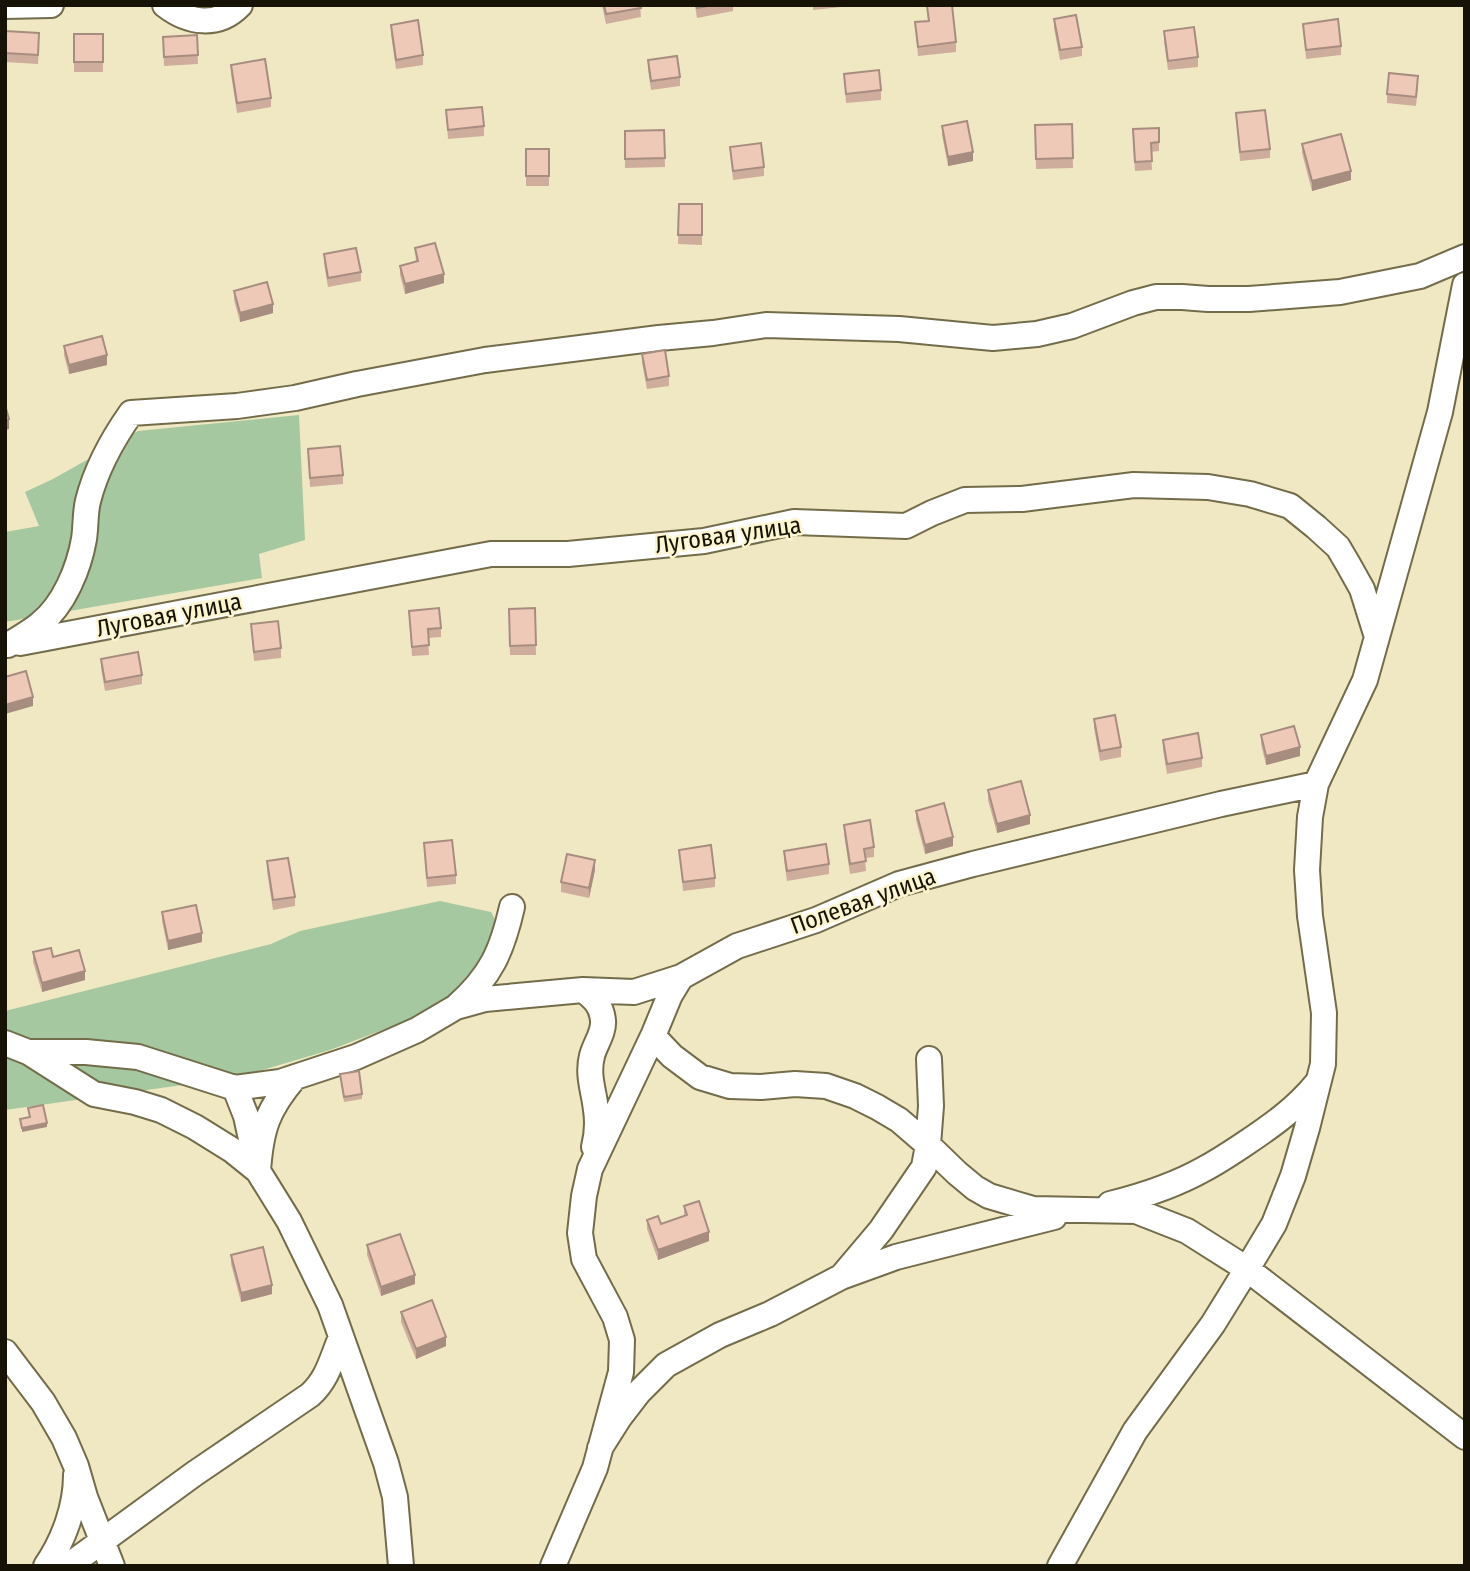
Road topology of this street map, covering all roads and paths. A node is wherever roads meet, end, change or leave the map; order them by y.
1 (51, 5) edge
2 (165, 5) edge
3 (240, 5) edge
4 (5, 6) edge
5 (1465, 257) edge
6 (1465, 285) edge
7 (1377, 637) junction
8 (7, 645) edge
9 (1316, 784) junction
10 (512, 907) dead end
11 (681, 977) junction
12 (583, 990) junction
13 (456, 1007) junction
14 (653, 1036) junction
15 (5, 1043) edge
16 (28, 1052) junction
17 (929, 1059) dead end
18 (295, 1077) junction
19 (1318, 1082) junction
20 (235, 1088) junction
21 (928, 1144) junction
22 (590, 1169) junction
23 (258, 1171) junction
24 (1082, 1211) junction
25 (1247, 1269) junction
26 (841, 1277) junction
27 (341, 1337) junction
28 (5, 1352) edge
29 (1465, 1437) edge
30 (600, 1448) junction
31 (76, 1466) junction
32 (102, 1541) junction
33 (46, 1566) edge
34 (68, 1566) edge
35 (112, 1566) edge
36 (401, 1566) edge
37 (553, 1566) edge
38 (1060, 1566) edge

1 - 4 street
2 - 3 street
5 - 8 street
6 - 7 street
7 - 8 street, Луговая улица
7 - 9 street
9 - 11 street, Полевая улица
9 - 19 street
10 - 13 street, Полевая улица
11 - 12 street, Полевая улица
11 - 14 street
12 - 13 street, Полевая улица
12 - 22 street
13 - 18 street, Полевая улица
14 - 21 street
14 - 22 street
15 - 16 street, Полевая улица
16 - 20 street, Полевая улица
16 - 23 street
17 - 21 street
18 - 20 street, Полевая улица
18 - 23 street
19 - 24 street
19 - 25 street
20 - 23 street
21 - 24 street
21 - 26 street
22 - 30 street
23 - 27 street
24 - 25 street
24 - 26 street
25 - 29 street
25 - 38 street
26 - 30 street
27 - 32 street
27 - 36 street
28 - 31 street
30 - 37 street
31 - 32 street
31 - 33 street
32 - 34 street
32 - 35 street

